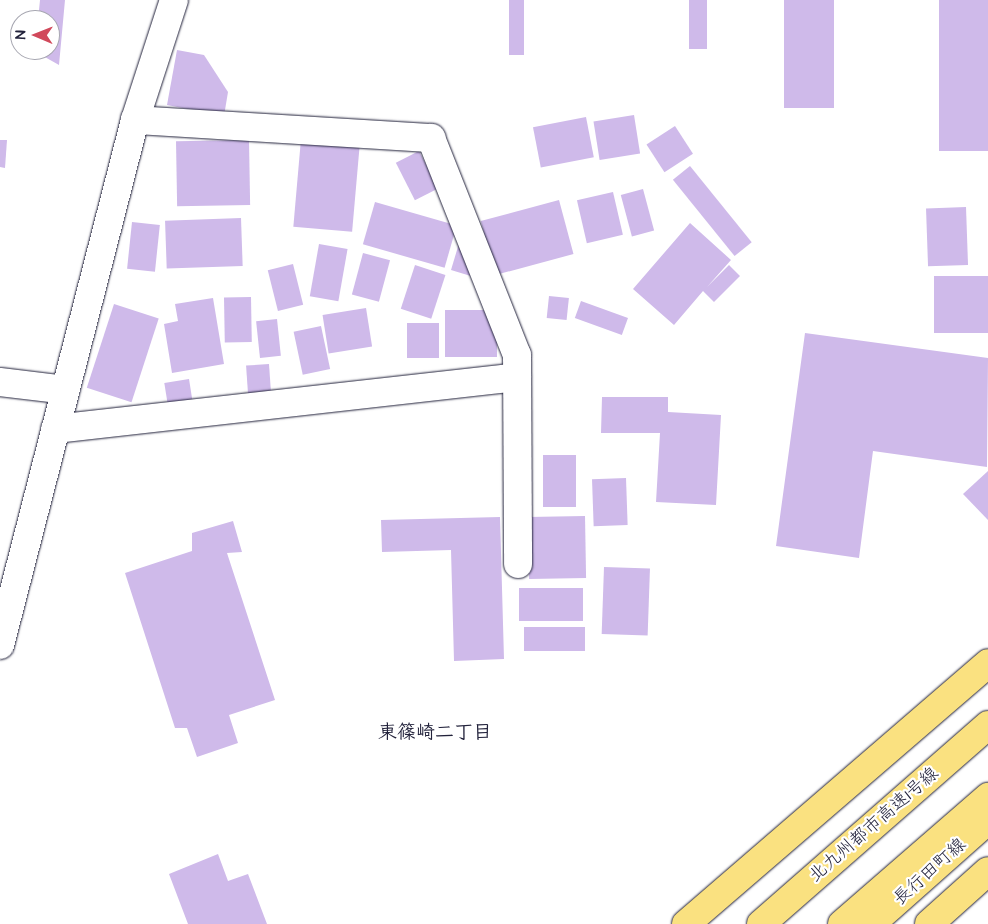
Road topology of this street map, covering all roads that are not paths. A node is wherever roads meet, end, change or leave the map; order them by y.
1 (174, 0) edge
2 (135, 120) junction
3 (517, 377) junction
4 (0, 382) edge
5 (66, 390) junction
6 (55, 429) junction
7 (518, 564) dead end
8 (0, 645) edge
9 (988, 663) edge
10 (988, 714) edge
11 (988, 725) edge
12 (988, 797) edge
13 (988, 820) edge
14 (988, 871) edge
15 (686, 924) edge
16 (746, 924) edge
17 (761, 924) edge
18 (842, 924) edge
19 (871, 924) edge
20 (929, 924) edge

1 - 2 street
2 - 3 street
2 - 5 street
3 - 6 street
3 - 7 street
4 - 5 street
5 - 6 street
6 - 8 street
9 - 15 main road
10 - 16 main road
11 - 17 main road, 北九州都市高速1号線
12 - 18 main road
13 - 19 main road, 長行田町線
14 - 20 main road

